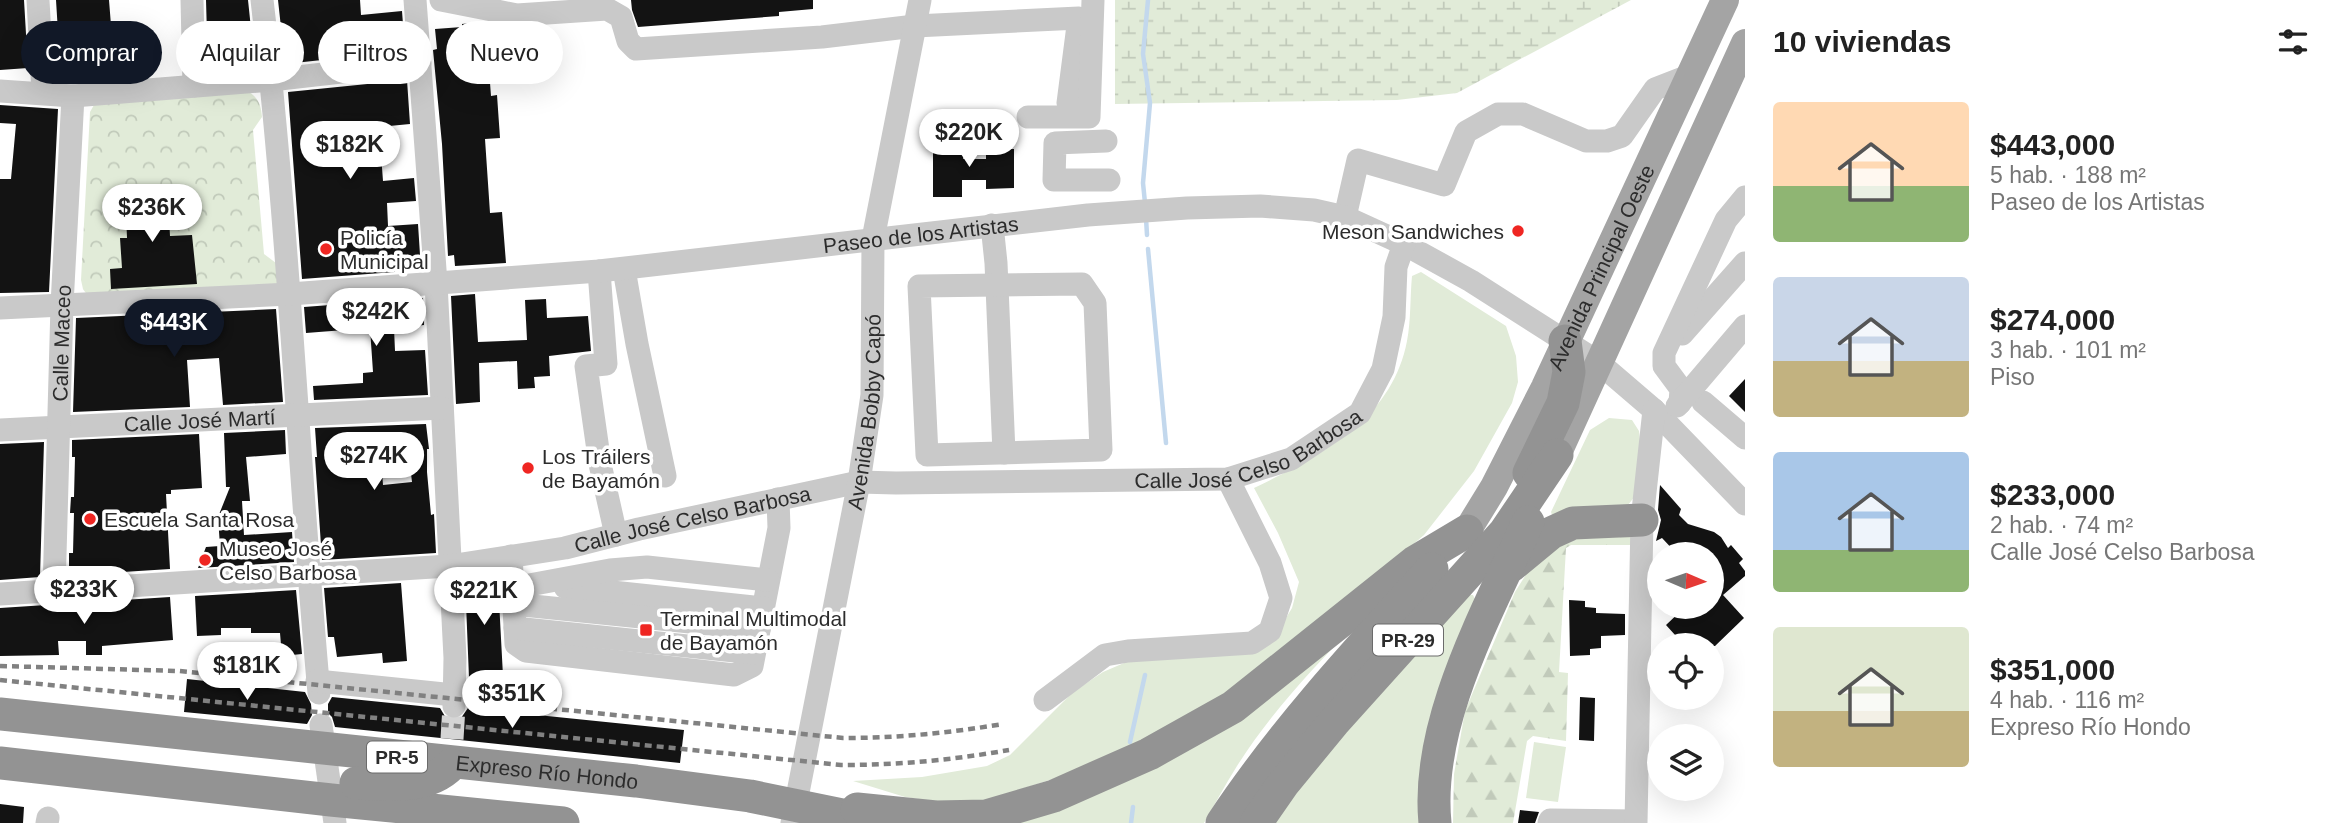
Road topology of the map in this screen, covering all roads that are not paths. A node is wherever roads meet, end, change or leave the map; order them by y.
1 (38, 0) edge
2 (192, 0) edge
3 (262, 0) edge
4 (415, 0) edge
5 (441, 0) edge
6 (920, 0) edge
7 (1093, 0) edge
8 (1725, 0) edge
9 (264, 21) edge
10 (417, 21) edge
11 (915, 26) junction
12 (1745, 43) edge
13 (1690, 75) junction
14 (220, 84) edge
15 (271, 84) edge
16 (422, 84) edge
17 (194, 86) junction
18 (0, 91) edge
19 (43, 93) junction
20 (73, 96) junction
21 (1063, 110) junction
22 (1028, 117) dead end
23 (1107, 141) dead end
24 (1055, 143) junction
25 (1110, 180) dead end
26 (1745, 197) edge
27 (1345, 217) junction
28 (992, 225) junction
29 (873, 239) junction
30 (1404, 244) junction
31 (1745, 263) edge
32 (624, 269) junction
33 (598, 271) junction
34 (436, 283) junction
35 (997, 285) junction
36 (289, 294) junction
37 (62, 305) junction
38 (0, 308) edge
39 (1745, 326) edge
40 (1566, 341) junction
41 (1671, 343) junction
42 (1598, 362) junction
43 (1692, 403) junction
44 (442, 408) junction
45 (1659, 415) junction
46 (298, 416) junction
47 (58, 426) junction
48 (0, 430) edge
49 (1745, 438) edge
50 (1101, 450) junction
51 (1004, 453) junction
52 (1557, 455) junction
53 (665, 476) dead end
54 (1228, 479) junction
55 (1103, 480) junction
56 (859, 482) junction
57 (778, 499) junction
58 (1745, 504) edge
59 (1642, 520) junction
60 (1467, 531) junction
61 (616, 535) junction
62 (511, 556) junction
63 (449, 566) junction
64 (1506, 570) junction
65 (310, 575) junction
66 (768, 580) junction
67 (54, 591) junction
68 (0, 594) edge
69 (513, 596) junction
70 (1434, 611) junction
71 (761, 619) junction
72 (1045, 700) dead end
73 (0, 714) edge
74 (0, 743) edge
75 (0, 763) edge
76 (324, 783) edge
77 (793, 813) edge
78 (1636, 822) edge
79 (564, 823) edge
80 (881, 823) edge
81 (1222, 823) edge
82 (1256, 823) edge
83 (1435, 823) edge
84 (1549, 823) edge

1 - 19 street
2 - 17 street
3 - 9 street
4 - 10 street
5 - 11 street
6 - 11 street, Avenida Bobby Capó
7 - 21 street
8 - 13 main road, Avenida Principal Oeste / PR-29
11 - 21 street
11 - 29 street, Avenida Bobby Capó
12 - 42 main road, Avenida Principal Oeste / PR-29
13 - 27 street
13 - 40 main road, Avenida Principal Oeste / PR-29
14 - 17 street
15 - 36 street
16 - 34 street
17 - 20 street
18 - 19 street
19 - 20 street
20 - 37 street, Calle Maceo
21 - 22 street
21 - 24 street
23 - 24 street
24 - 25 street
26 - 41 street
27 - 28 street, Paseo de los Artistas
27 - 30 street, Paseo de los Artistas
28 - 29 street, Paseo de los Artistas
28 - 35 street
29 - 32 street, Paseo de los Artistas
29 - 56 street, Avenida Bobby Capó
30 - 40 street, Paseo de los Artistas
30 - 54 street, Calle José Celso Barbosa
31 - 41 street
32 - 33 street, Paseo de los Artistas
32 - 53 street
33 - 34 street, Paseo de los Artistas
33 - 61 street
34 - 36 street, Paseo de los Artistas
34 - 44 street
35 - 50 street
35 - 51 street
35 - 51 street
36 - 37 street, Paseo de los Artistas
36 - 46 street
37 - 38 street, Paseo de los Artistas
37 - 47 street, Calle Maceo
39 - 43 street
40 - 42 street, Paseo de los Artistas
40 - 60 main road, Avenida Principal Oeste / PR-29
40 - 70 highway
41 - 43 street
42 - 45 street, Paseo de los Artistas
42 - 52 main road, Avenida Principal Oeste / PR-29
43 - 45 street
43 - 49 street
44 - 46 street, Calle José Martí
44 - 63 street
45 - 58 street, Paseo de los Artistas
45 - 59 street
46 - 47 street, Calle José Martí
46 - 65 street
47 - 48 street, Calle José Martí
47 - 67 street, Calle Maceo
50 - 51 street
50 - 55 street
52 - 64 highway
52 - 70 highway, PR-29
54 - 55 street, Calle José Celso Barbosa
54 - 72 street
55 - 56 street, Calle José Celso Barbosa
56 - 57 street, Calle José Celso Barbosa
56 - 77 street, Avenida Bobby Capó
57 - 61 street, Calle José Celso Barbosa
57 - 66 street
59 - 64 highway
59 - 78 street
60 - 77 highway
60 - 81 highway, PR-29
61 - 62 street, Calle José Celso Barbosa
62 - 63 street, Calle José Celso Barbosa
62 - 69 street
63 - 65 street, Calle José Celso Barbosa
63 - 65 street
64 - 83 highway
65 - 67 street, Calle José Celso Barbosa
66 - 69 street
66 - 71 street
67 - 68 street, Calle José Celso Barbosa
69 - 71 street
69 - 71 street
70 - 82 highway, PR-29
73 - 76 highway, Expreso Río Hondo / PR-5
74 - 76 highway
75 - 76 highway
76 - 77 highway, Expreso Río Hondo / PR-5
76 - 79 highway, Expreso Río Hondo / PR-5
77 - 80 highway, Expreso Río Hondo / PR-5
78 - 84 street

